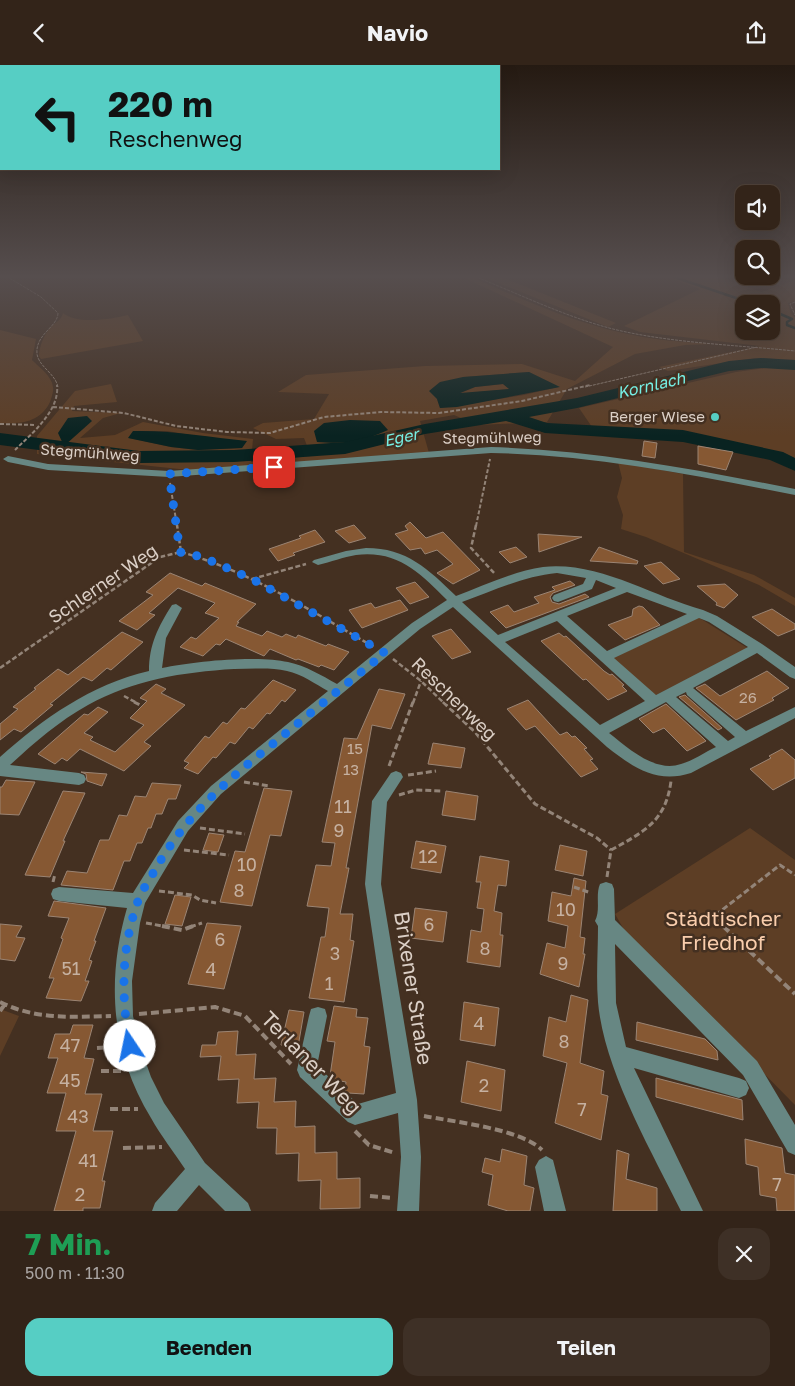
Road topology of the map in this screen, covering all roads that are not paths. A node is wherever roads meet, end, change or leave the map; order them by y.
1 (11, 455) road end
2 (795, 492) edge
3 (318, 563) road end
4 (593, 575) junction
5 (628, 587) junction
6 (558, 598) dead end
7 (454, 601) junction
8 (176, 608) dead end
9 (699, 613) junction
10 (559, 617) junction
11 (496, 641) junction
12 (758, 647) junction
13 (606, 657) junction
14 (156, 674) junction
15 (795, 674) edge
16 (338, 690) junction
17 (692, 692) dead end
18 (660, 698) junction
19 (795, 712) edge
20 (599, 732) junction
21 (745, 738) junction
22 (727, 748) junction
23 (0, 766) edge
24 (0, 770) edge
25 (396, 777) road end
26 (78, 779) dead end
27 (605, 893) road end
28 (59, 894) dead end
29 (140, 896) junction
30 (604, 921) junction
31 (318, 1015) dead end
32 (618, 1054) junction
33 (739, 1088) dead end
34 (408, 1106) junction
35 (795, 1145) edge
36 (546, 1167) road end
37 (198, 1170) junction
38 (163, 1211) edge
39 (240, 1211) edge
40 (408, 1211) edge
41 (555, 1211) edge
42 (692, 1211) edge

1 - 2 street, Stegmühlweg
3 - 7 street
4 - 5 street
4 - 6 street
4 - 7 street
5 - 9 street
5 - 10 street
7 - 11 street
7 - 16 street
8 - 14 street
9 - 12 street
9 - 13 street
10 - 11 street
10 - 13 street
11 - 20 street
12 - 15 street
12 - 18 street
13 - 18 street
14 - 16 street
14 - 23 street
16 - 29 street
17 - 21 street
18 - 20 street
18 - 22 street
19 - 21 street
20 - 22 street
21 - 22 street
24 - 26 street
25 - 34 street, Brixener Straße
27 - 30 street
28 - 29 street
29 - 37 street
30 - 32 street
30 - 35 street
31 - 34 street
32 - 33 street
32 - 42 street
34 - 40 street, Brixener Straße
36 - 41 street
37 - 38 street
37 - 39 street

